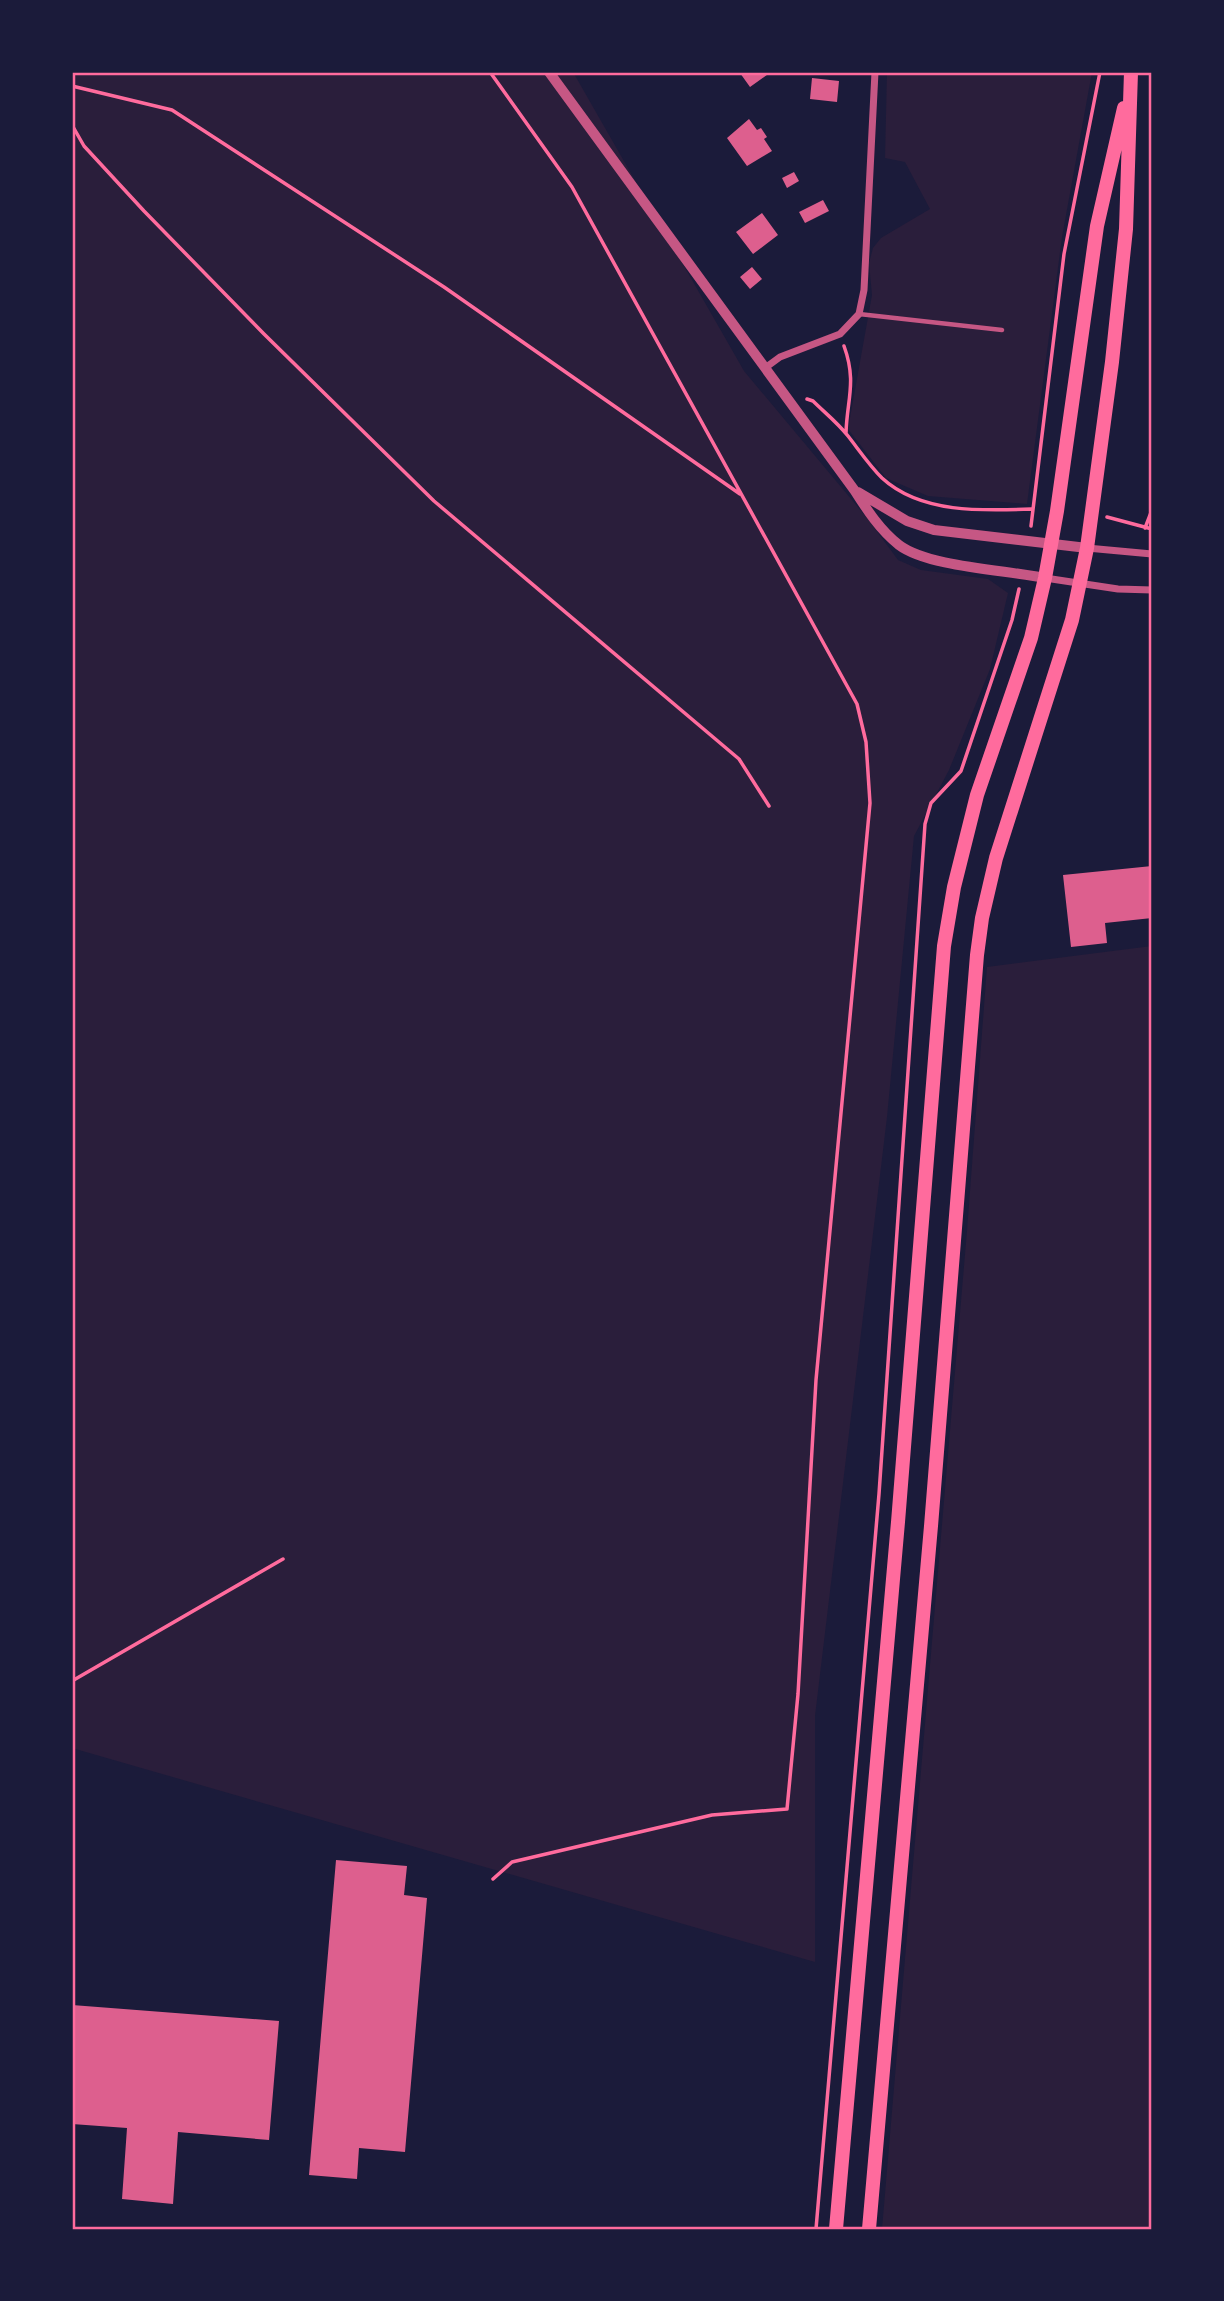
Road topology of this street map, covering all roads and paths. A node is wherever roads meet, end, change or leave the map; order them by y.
1 (490, 72) edge
2 (549, 72) edge
3 (875, 72) edge
4 (1130, 79) edge
5 (72, 86) edge
6 (72, 125) edge
7 (859, 313) junction
8 (1002, 330) dead end
9 (840, 334) junction
10 (765, 368) junction
11 (780, 388) junction
12 (846, 433) junction
13 (855, 491) junction
14 (743, 496) junction
15 (1033, 509) dead end
16 (1152, 510) edge
17 (1145, 528) dead end
18 (1052, 544) junction
19 (1087, 548) junction
20 (1152, 554) edge
21 (1045, 578) junction
22 (1081, 583) junction
23 (1152, 590) edge
24 (1152, 752) edge
25 (1152, 761) edge
26 (769, 806) dead end
27 (283, 1559) dead end
28 (72, 1681) edge
29 (493, 1879) dead end
30 (836, 2229) edge
31 (869, 2229) edge

1 - 14 path
2 - 10 street
3 - 7 street
4 - 18 main road
4 - 19 main road
5 - 14 path
6 - 26 path
7 - 8 lane
7 - 9 street
9 - 10 street
9 - 12 path
10 - 11 street
11 - 12 path
11 - 13 street
12 - 15 path
13 - 18 street
13 - 21 street
14 - 29 path
16 - 17 path
18 - 19 street
18 - 21 main road
19 - 20 street
19 - 22 main road
21 - 22 street
21 - 30 main road
22 - 23 street
22 - 31 main road
24 - 25 lane
27 - 28 path

